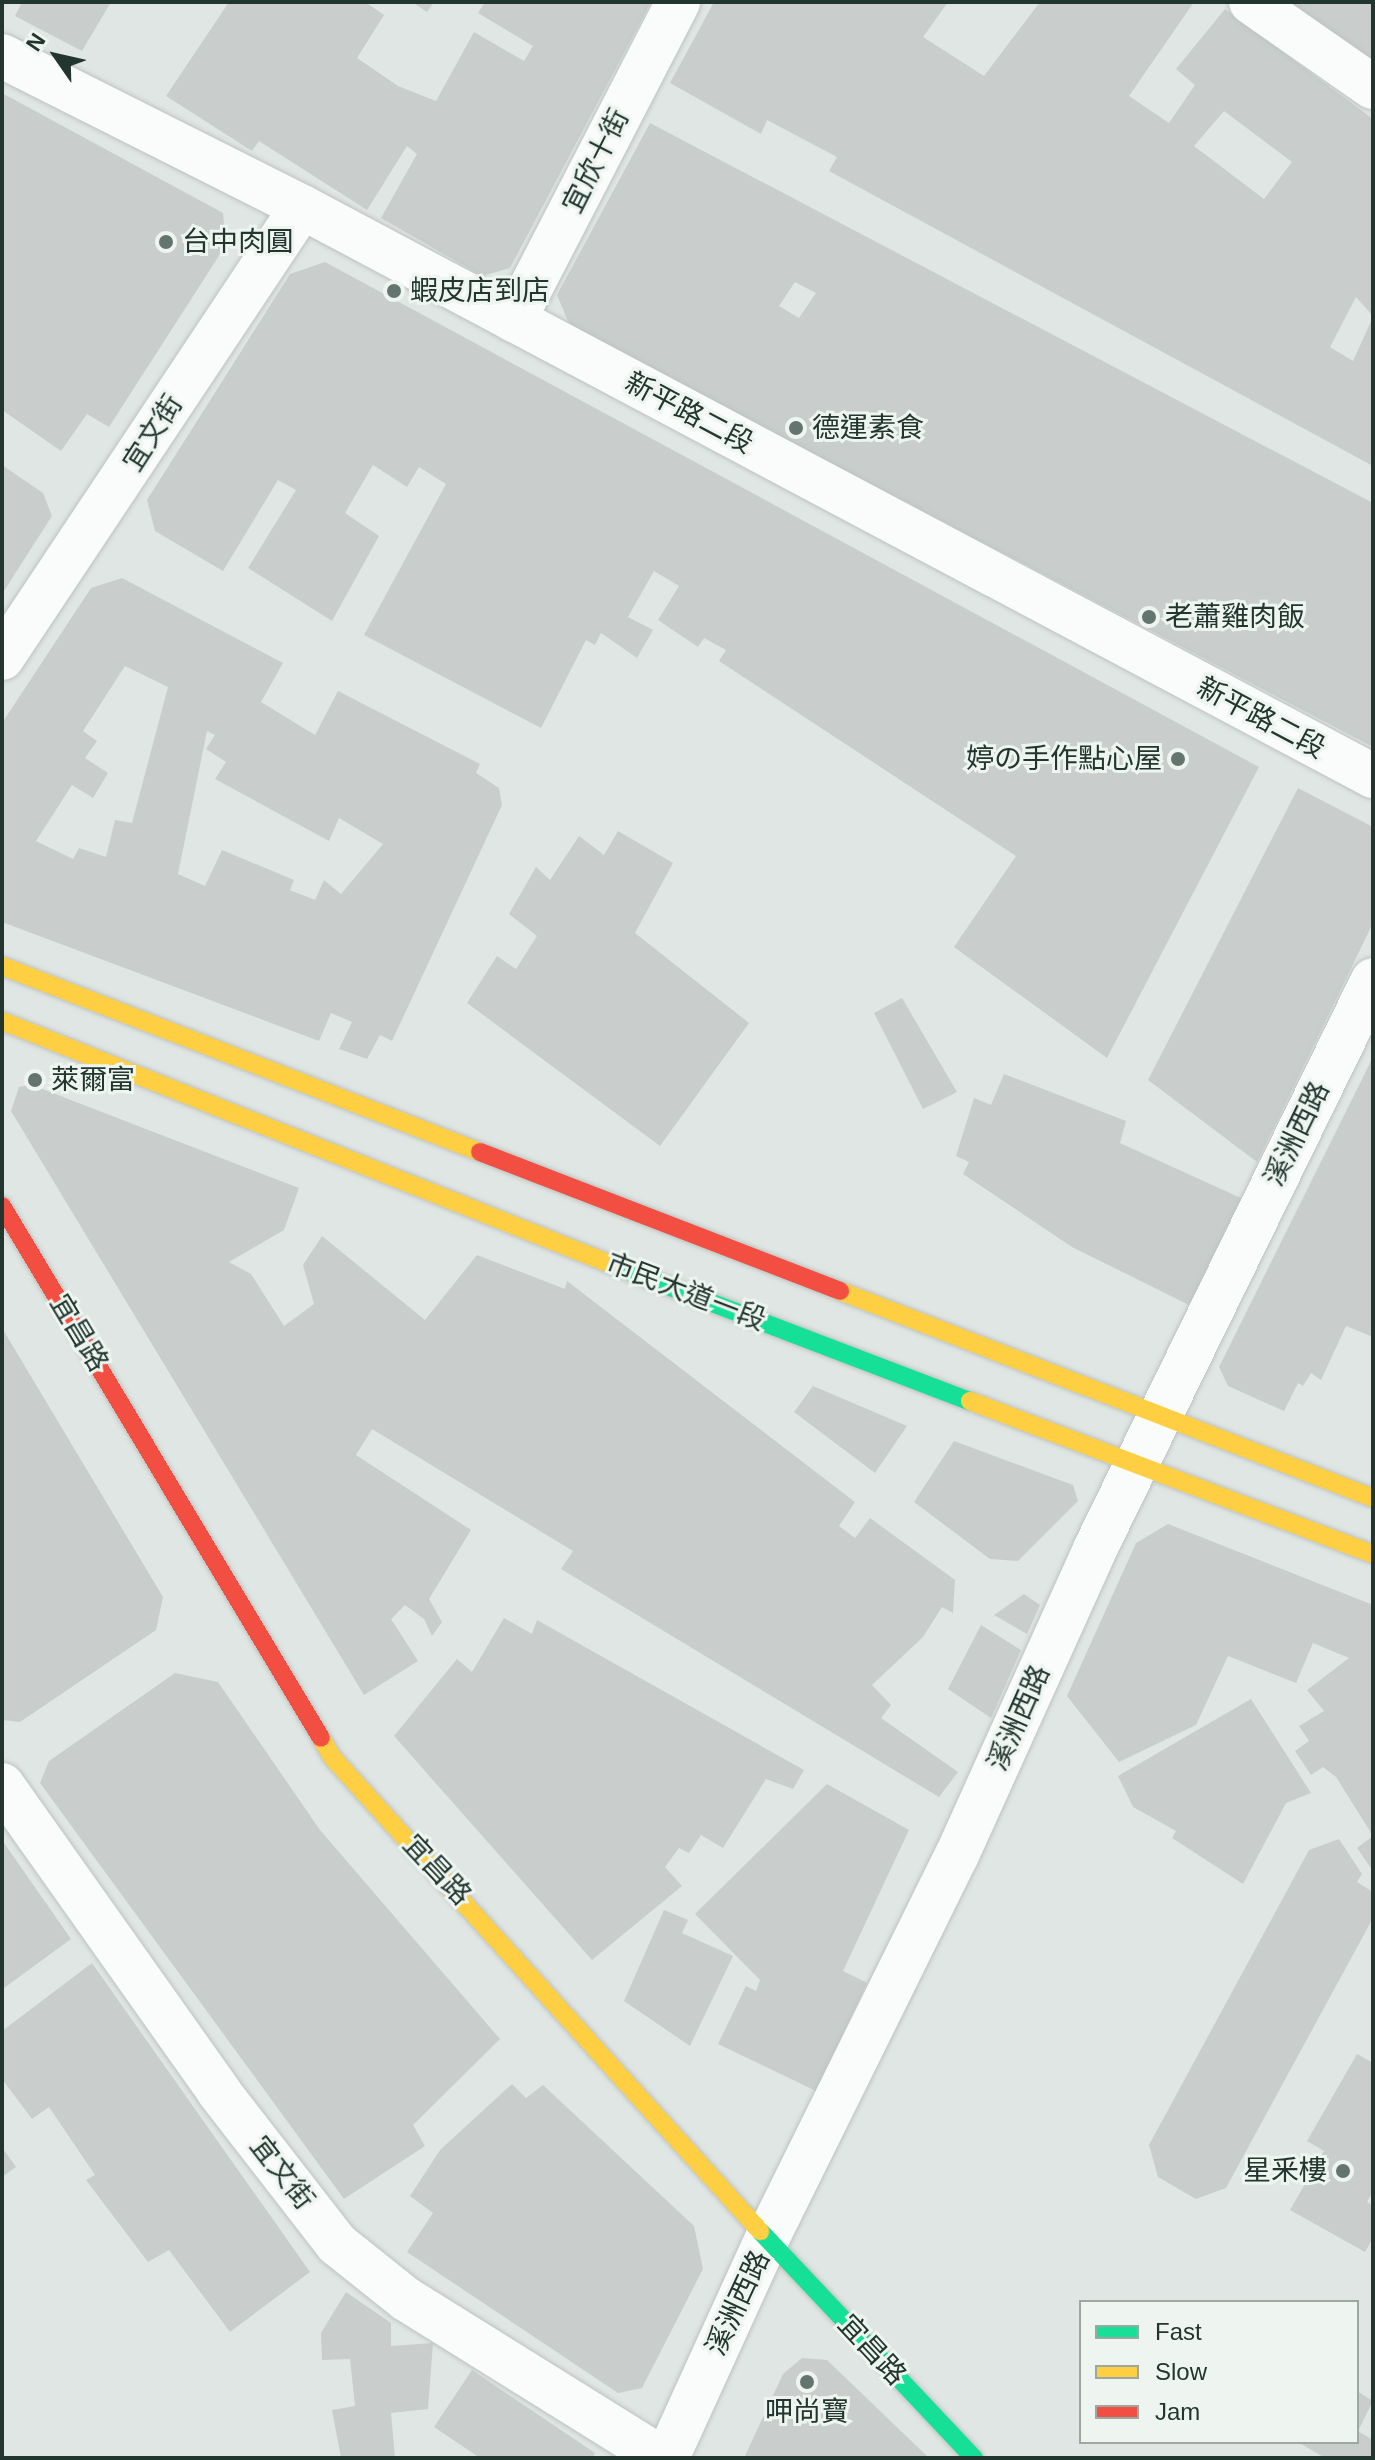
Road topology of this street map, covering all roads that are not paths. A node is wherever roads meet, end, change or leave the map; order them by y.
1 (678, 2) edge
2 (1251, 2) edge
3 (2, 56) edge
4 (1373, 87) edge
5 (302, 207) junction
6 (514, 320) junction
7 (2, 658) edge
8 (1373, 776) edge
9 (2, 966) edge
10 (1373, 980) edge
11 (2, 1021) edge
12 (2, 1206) edge
13 (1160, 1415) junction
14 (1137, 1466) junction
15 (1373, 1498) edge
16 (1373, 1554) edge
17 (2, 1785) edge
18 (767, 2239) junction
19 (664, 2458) edge
20 (974, 2458) edge

1 - 6 street, 宜欣十街
2 - 4 street
3 - 5 street, 新平路二段
5 - 6 street, 新平路二段
5 - 7 street, 宜文街
6 - 8 street, 新平路二段
9 - 13 street, 市民大道一段
10 - 13 street, 溪洲西路
11 - 14 street, 市民大道一段
12 - 18 street, 宜昌路
13 - 14 street, 溪洲西路
13 - 15 street, 市民大道一段
14 - 16 street, 市民大道一段
14 - 18 street, 溪洲西路
17 - 19 street, 宜文街
18 - 19 street, 溪洲西路
18 - 20 street, 宜昌路

